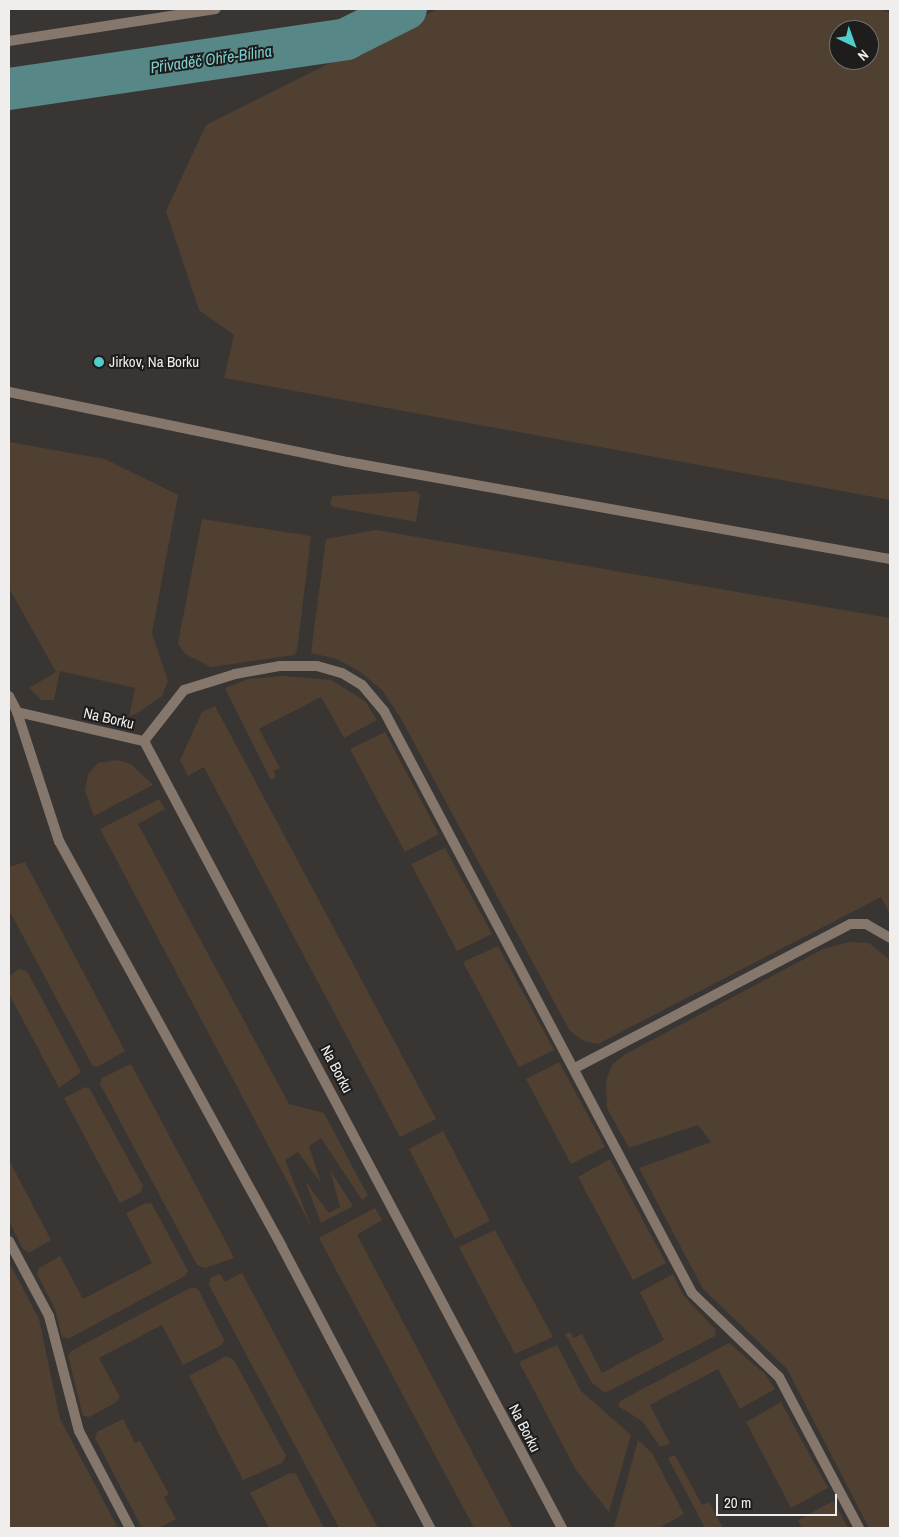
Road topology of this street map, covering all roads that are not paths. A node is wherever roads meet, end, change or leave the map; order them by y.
1 (216, 9) edge
2 (9, 41) edge
3 (9, 392) edge
4 (890, 558) edge
5 (9, 696) edge
6 (13, 715) edge
7 (144, 741) junction
8 (890, 938) edge
9 (575, 1068) junction
10 (9, 1242) edge
11 (130, 1528) edge
12 (430, 1528) edge
13 (562, 1528) edge
14 (859, 1528) edge

1 - 2 street
3 - 4 street
5 - 6 street
6 - 7 street, Na Borku
6 - 12 street
7 - 9 street
7 - 13 street, Na Borku
8 - 9 street
9 - 14 street
10 - 11 street

